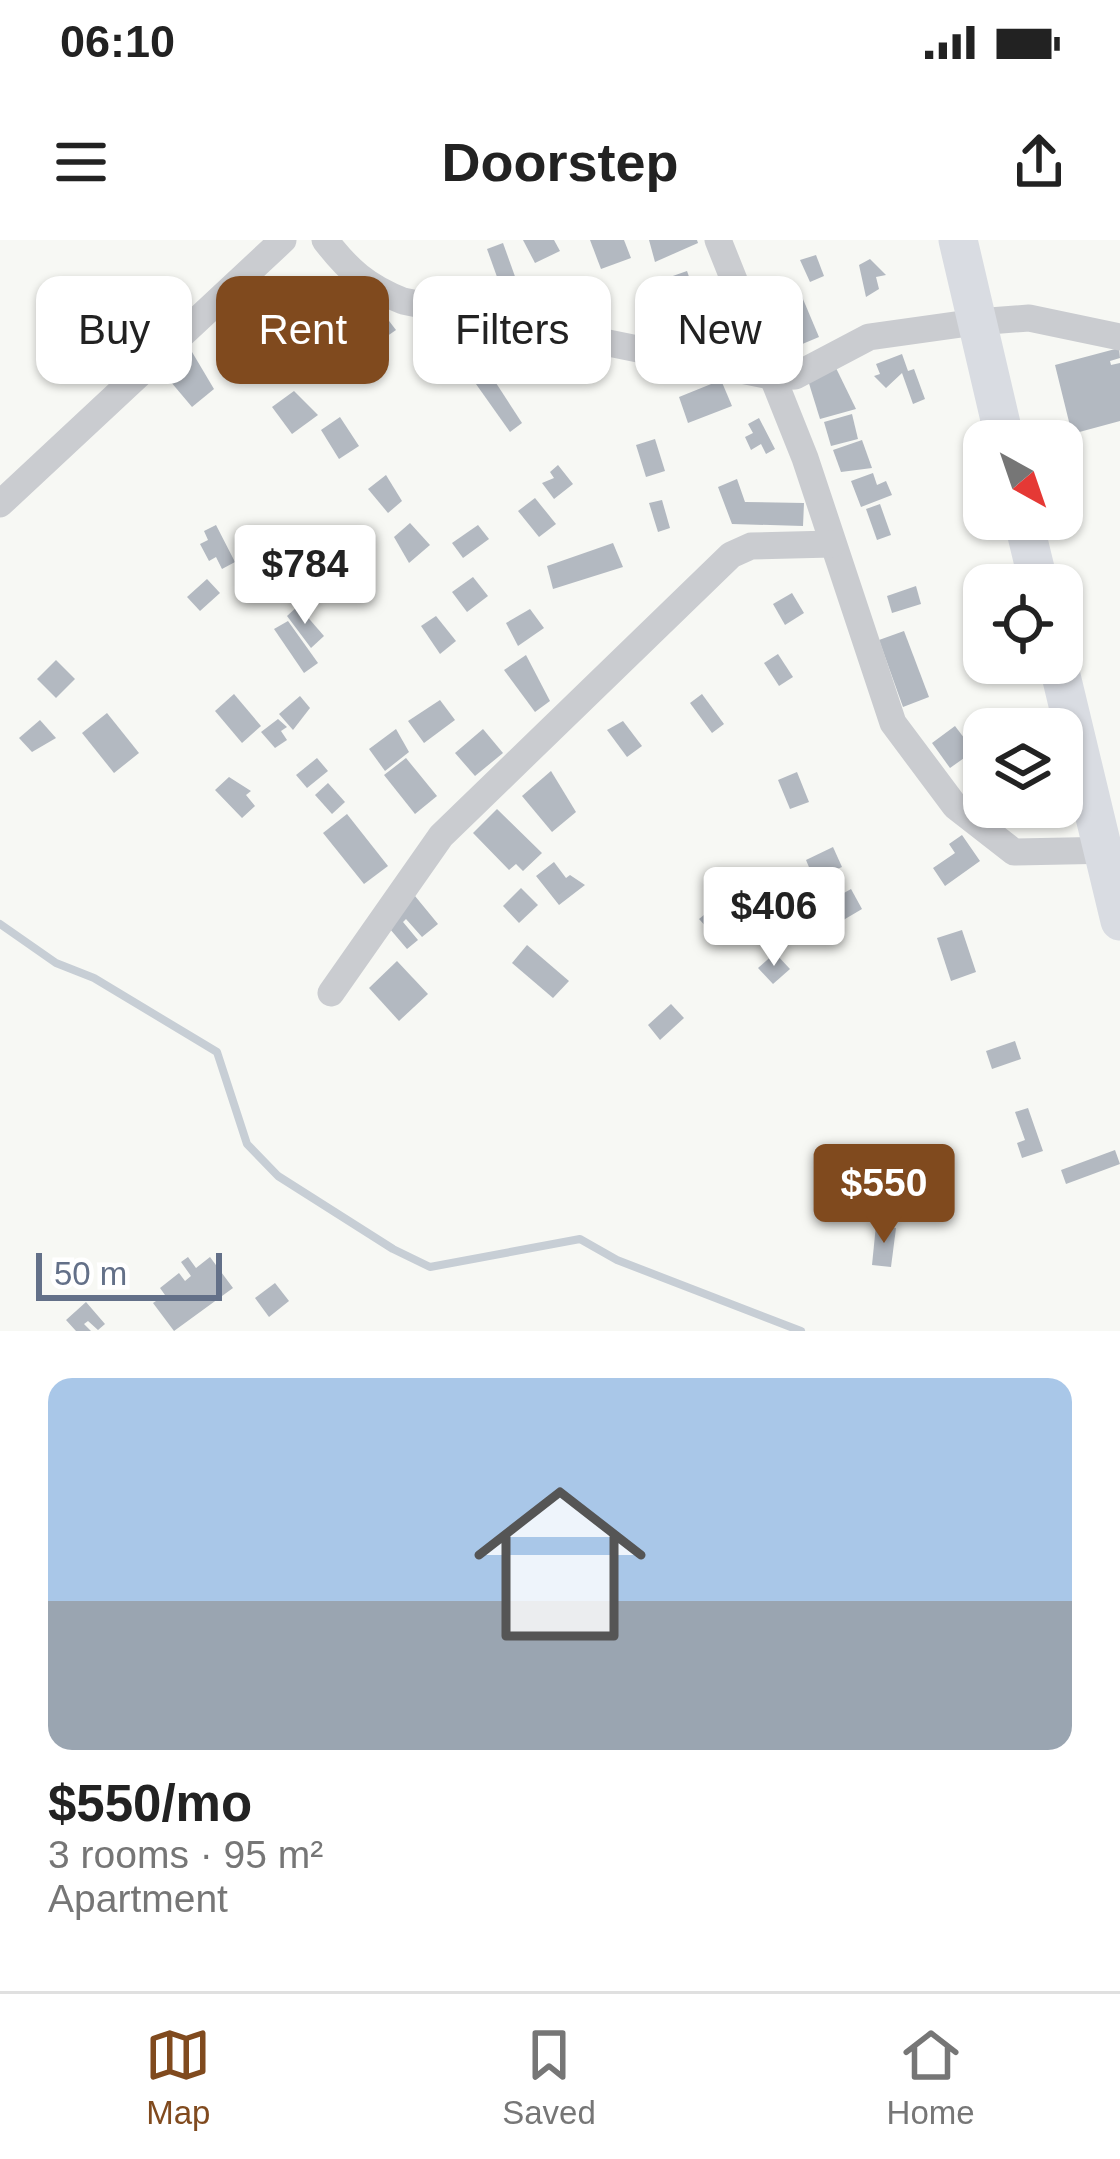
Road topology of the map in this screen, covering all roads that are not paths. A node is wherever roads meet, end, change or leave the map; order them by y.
1 (283, 240) edge
2 (325, 240) edge
3 (718, 240) edge
4 (958, 240) edge
5 (733, 276) edge
6 (976, 322) junction
7 (1120, 337) edge
8 (635, 348) edge
9 (803, 372) edge
10 (777, 384) edge
11 (1000, 420) edge
12 (0, 504) edge
13 (832, 544) junction
14 (1064, 684) edge
15 (1112, 851) edge
16 (1120, 921) edge
17 (331, 993) dead end

1 - 12 street
2 - 8 street
3 - 5 street
4 - 6 main road
6 - 7 street
6 - 9 street
6 - 11 main road
10 - 13 street
13 - 15 street
13 - 17 street
14 - 15 main road
15 - 16 main road

